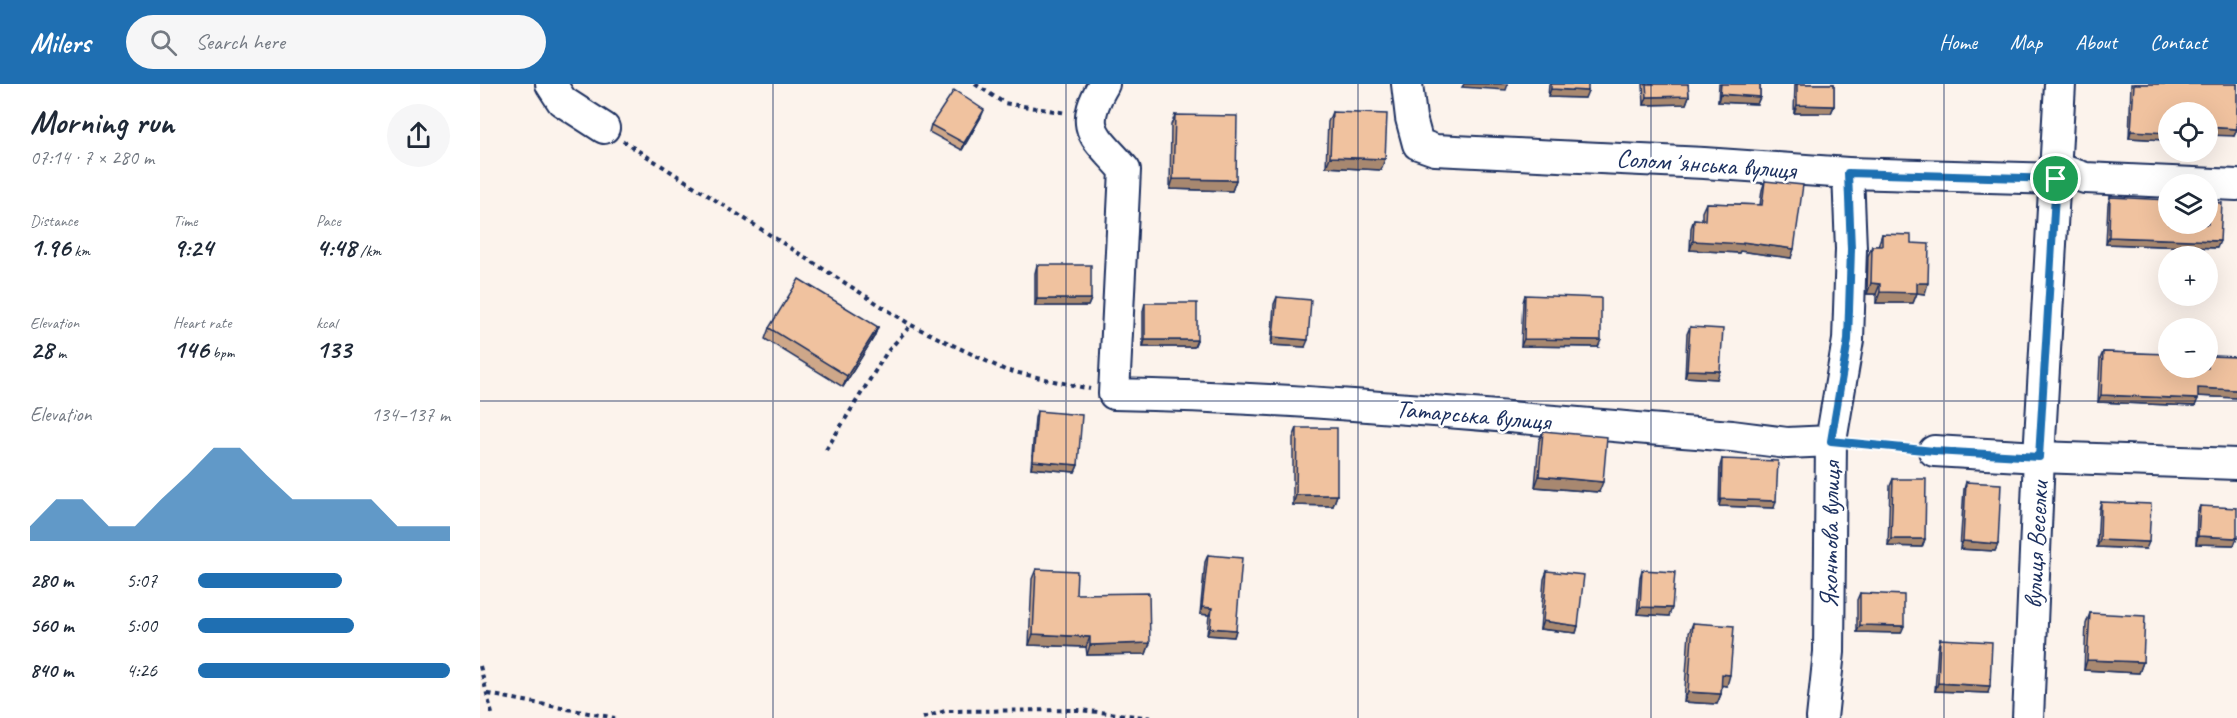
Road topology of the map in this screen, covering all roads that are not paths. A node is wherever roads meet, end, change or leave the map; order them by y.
1 (550, 84) edge
2 (1104, 84) edge
3 (1407, 84) edge
4 (2060, 84) edge
5 (604, 128) road end
6 (1848, 173) junction
7 (2056, 174) junction
8 (2237, 185) edge
9 (1831, 441) junction
10 (1934, 451) road end
11 (2039, 457) junction
12 (2237, 464) edge
13 (1822, 718) edge
14 (2028, 718) edge

1 - 5 street
2 - 9 street, Татарська вулиця
3 - 6 street, Соломʼянська вулиця
4 - 7 street, вулиця Веселки
6 - 7 street, Соломʼянська вулиця
6 - 9 street, Яхонтова вулиця
7 - 8 street, Соломʼянська вулиця
7 - 11 street, вулиця Веселки
9 - 13 street, Яхонтова вулиця
10 - 11 street
11 - 12 street
11 - 14 street, вулиця Веселки

